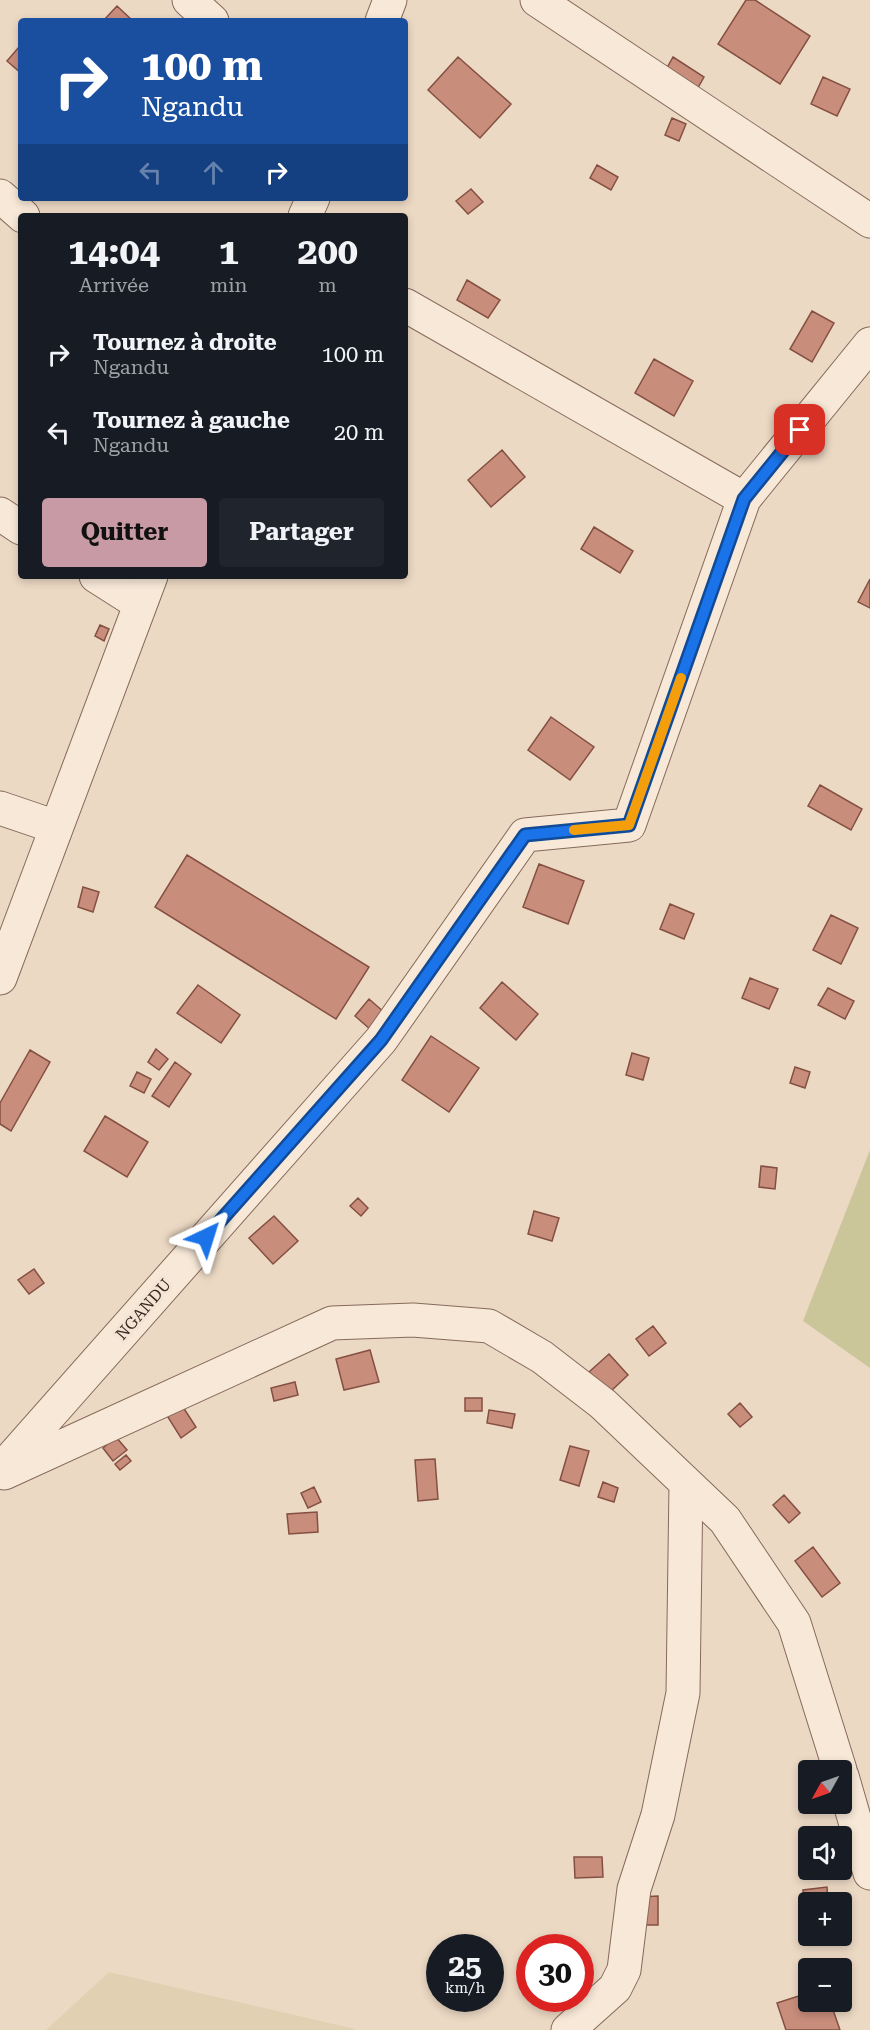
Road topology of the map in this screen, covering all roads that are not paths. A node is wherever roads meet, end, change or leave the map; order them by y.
1 (189, 0) edge
2 (390, 0) edge
3 (537, 0) edge
4 (209, 18) edge
5 (383, 18) edge
6 (0, 196) edge
7 (20, 213) edge
8 (870, 221) edge
9 (408, 307) edge
10 (870, 344) edge
11 (744, 499) junction
12 (0, 514) edge
13 (18, 526) edge
14 (106, 579) edge
15 (145, 590) edge
16 (0, 808) edge
17 (56, 827) junction
18 (0, 978) edge
19 (0, 1473) edge
20 (686, 1484) junction
21 (837, 1760) edge
22 (852, 1811) edge
23 (870, 1873) edge
24 (568, 2030) edge

1 - 4 street
2 - 5 street
3 - 8 street
6 - 7 street
9 - 11 street
10 - 11 street, NGANDU
11 - 19 street, NGANDU
12 - 13 street
14 - 15 street
15 - 17 street
16 - 17 street
17 - 18 street
19 - 20 street
20 - 21 street
20 - 24 street
22 - 23 street

